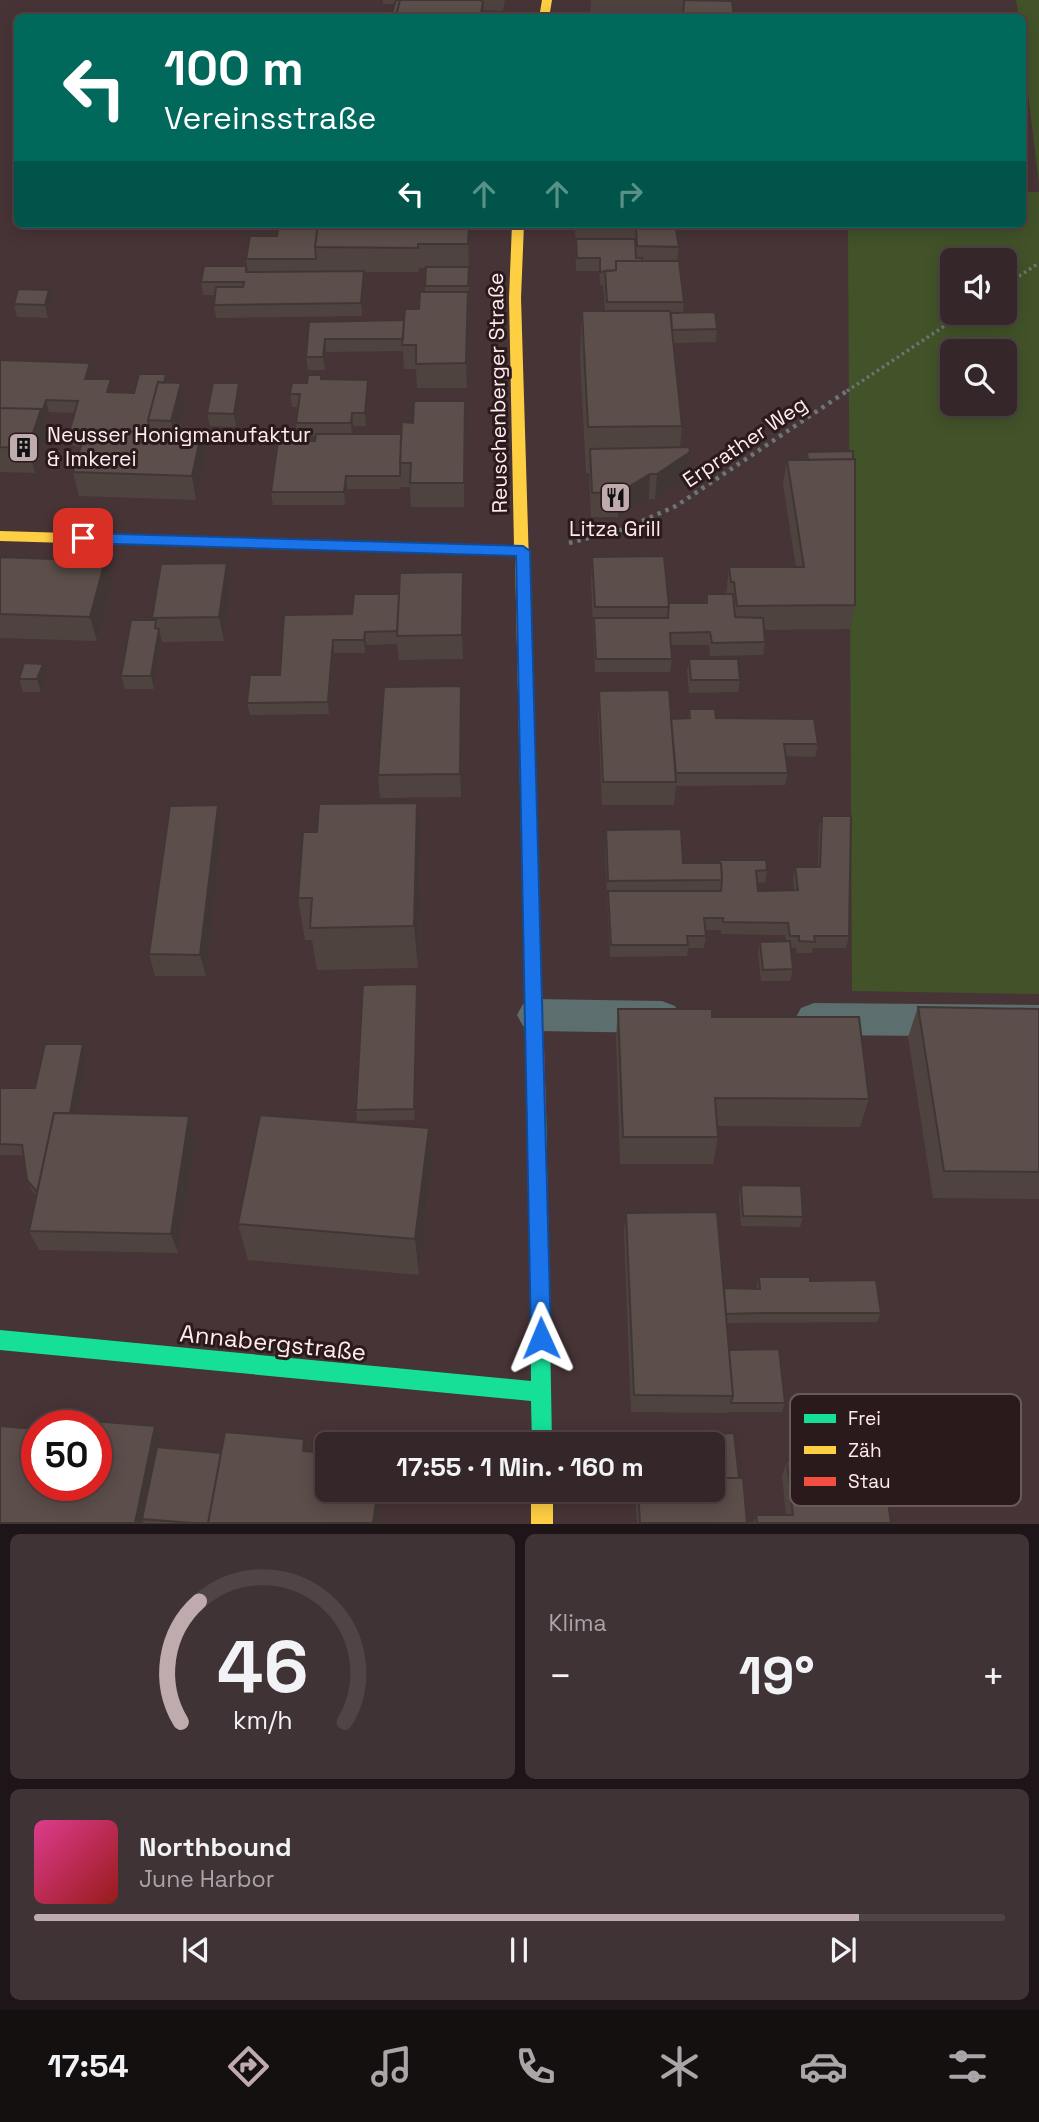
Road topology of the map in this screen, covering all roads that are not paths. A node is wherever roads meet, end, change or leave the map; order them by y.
1 (517, 228) edge
2 (0, 536) edge
3 (523, 551) junction
4 (536, 1015) junction
5 (699, 1017) edge
6 (781, 1018) edge
7 (1039, 1021) edge
8 (0, 1340) edge
9 (542, 1392) junction
10 (542, 1432) edge
11 (542, 1502) edge
12 (542, 1524) edge

1 - 3 main road, Reuschenberger Straße
2 - 3 main road
3 - 4 main road, Reuschenberger Straße
4 - 5 lane
4 - 9 main road, Reuschenberger Straße
6 - 7 lane
8 - 9 main road, Annabergstraße
9 - 10 main road, Reuschenberger Straße
11 - 12 main road

